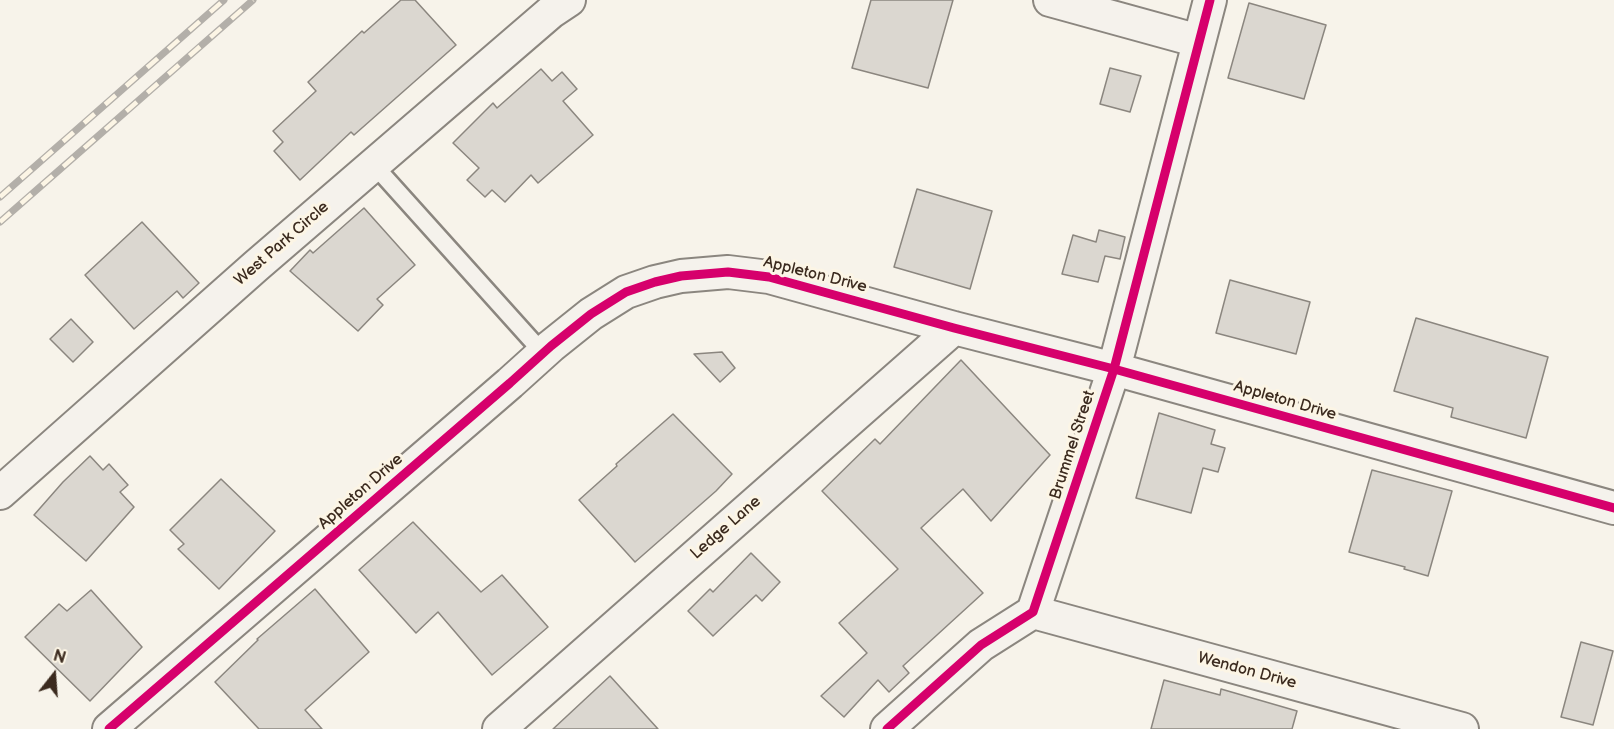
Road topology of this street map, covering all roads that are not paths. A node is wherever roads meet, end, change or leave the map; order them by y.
1 (569, 0) edge
2 (1050, 0) edge
3 (1210, 0) edge
4 (1199, 41) junction
5 (374, 165) junction
6 (954, 328) junction
7 (543, 353) junction
8 (1114, 369) junction
9 (0, 493) edge
10 (1614, 508) edge
11 (1033, 612) junction
12 (109, 729) edge
13 (499, 729) edge
14 (886, 729) edge
15 (1462, 729) edge

1 - 5 street, West Park Circle
2 - 4 street
3 - 4 street, Brummel Street
4 - 8 street, Brummel Street
5 - 7 lane
5 - 9 street, West Park Circle
6 - 7 street, Appleton Drive
6 - 8 street, Appleton Drive
6 - 13 street, Ledge Lane
7 - 12 street, Appleton Drive
8 - 10 street, Appleton Drive
8 - 11 street, Brummel Street
11 - 14 street
11 - 15 street, Wendon Drive

